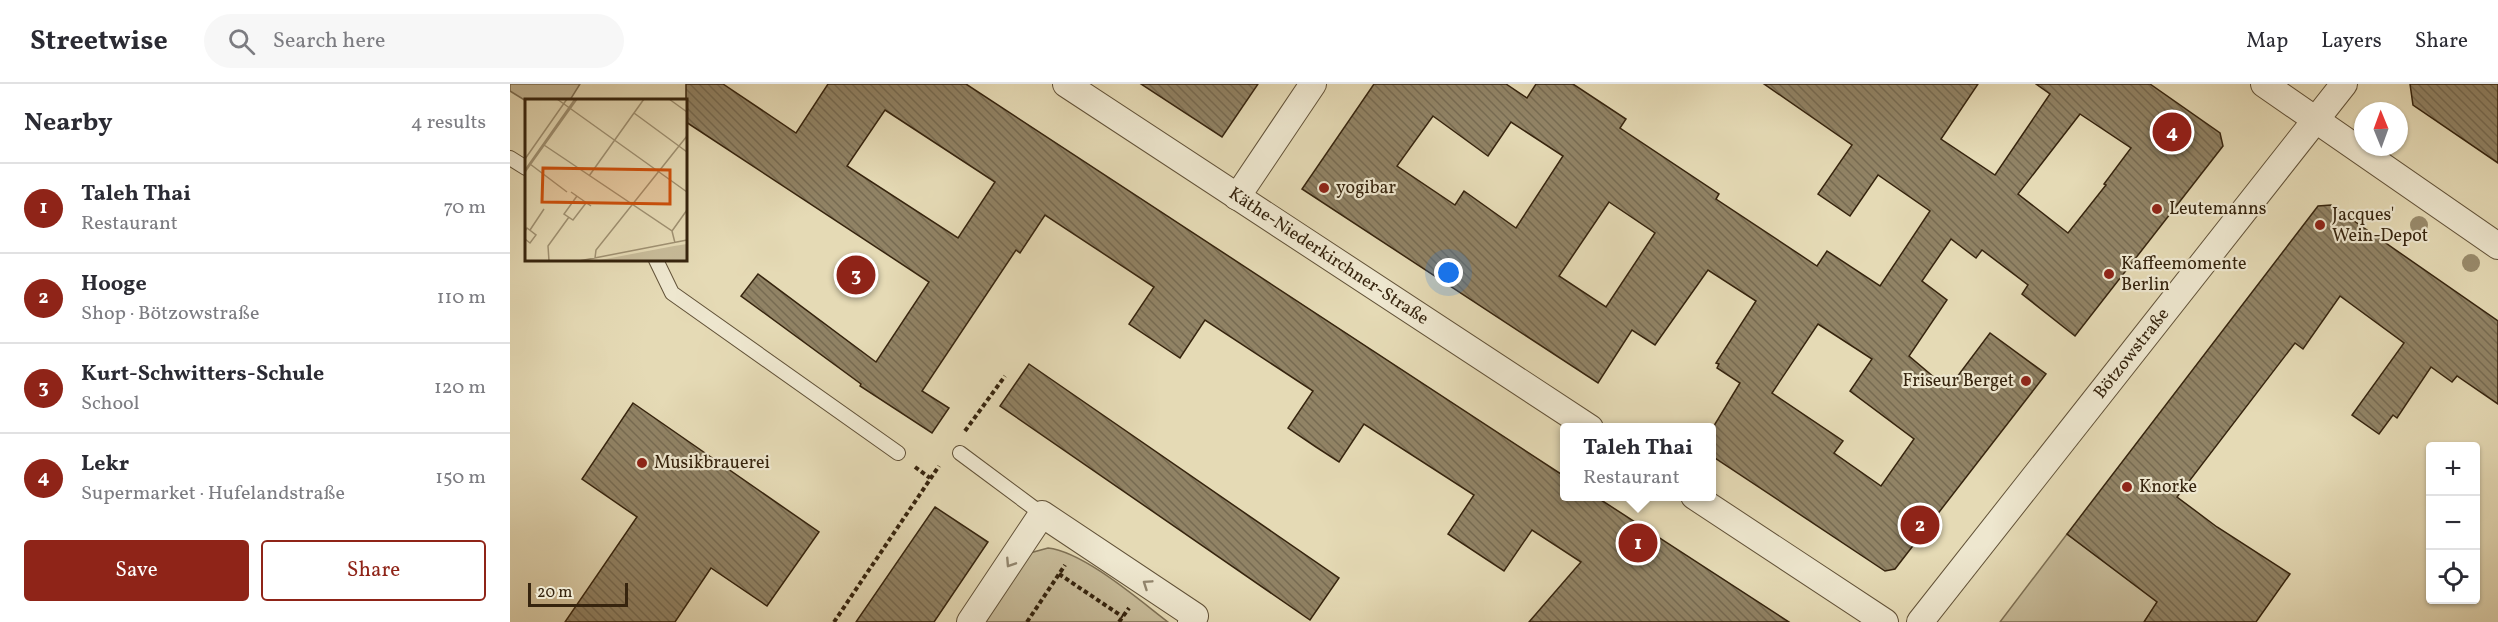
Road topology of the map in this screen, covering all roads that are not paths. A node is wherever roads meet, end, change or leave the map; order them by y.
1 (1066, 84) edge
2 (1313, 84) edge
3 (2264, 84) edge
4 (2344, 84) edge
5 (2317, 120) junction
6 (510, 158) edge
7 (525, 167) edge
8 (1237, 196) junction
9 (2498, 246) edge
10 (656, 261) edge
11 (1582, 423) edge
12 (897, 453) dead end
13 (960, 453) dead end
14 (1702, 501) edge
15 (1042, 514) junction
16 (1197, 620) edge
17 (970, 622) edge
18 (1885, 622) edge
19 (1920, 622) edge

1 - 8 street, Käthe-Niederkirchner-Straße
2 - 8 street
3 - 5 street
4 - 5 street, Bötzowstraße
5 - 9 street
5 - 19 street, Bötzowstraße
6 - 7 lane
8 - 11 street, Käthe-Niederkirchner-Straße
10 - 12 lane
13 - 15 lane
14 - 18 street
16 -> 15 street
15 -> 17 street

